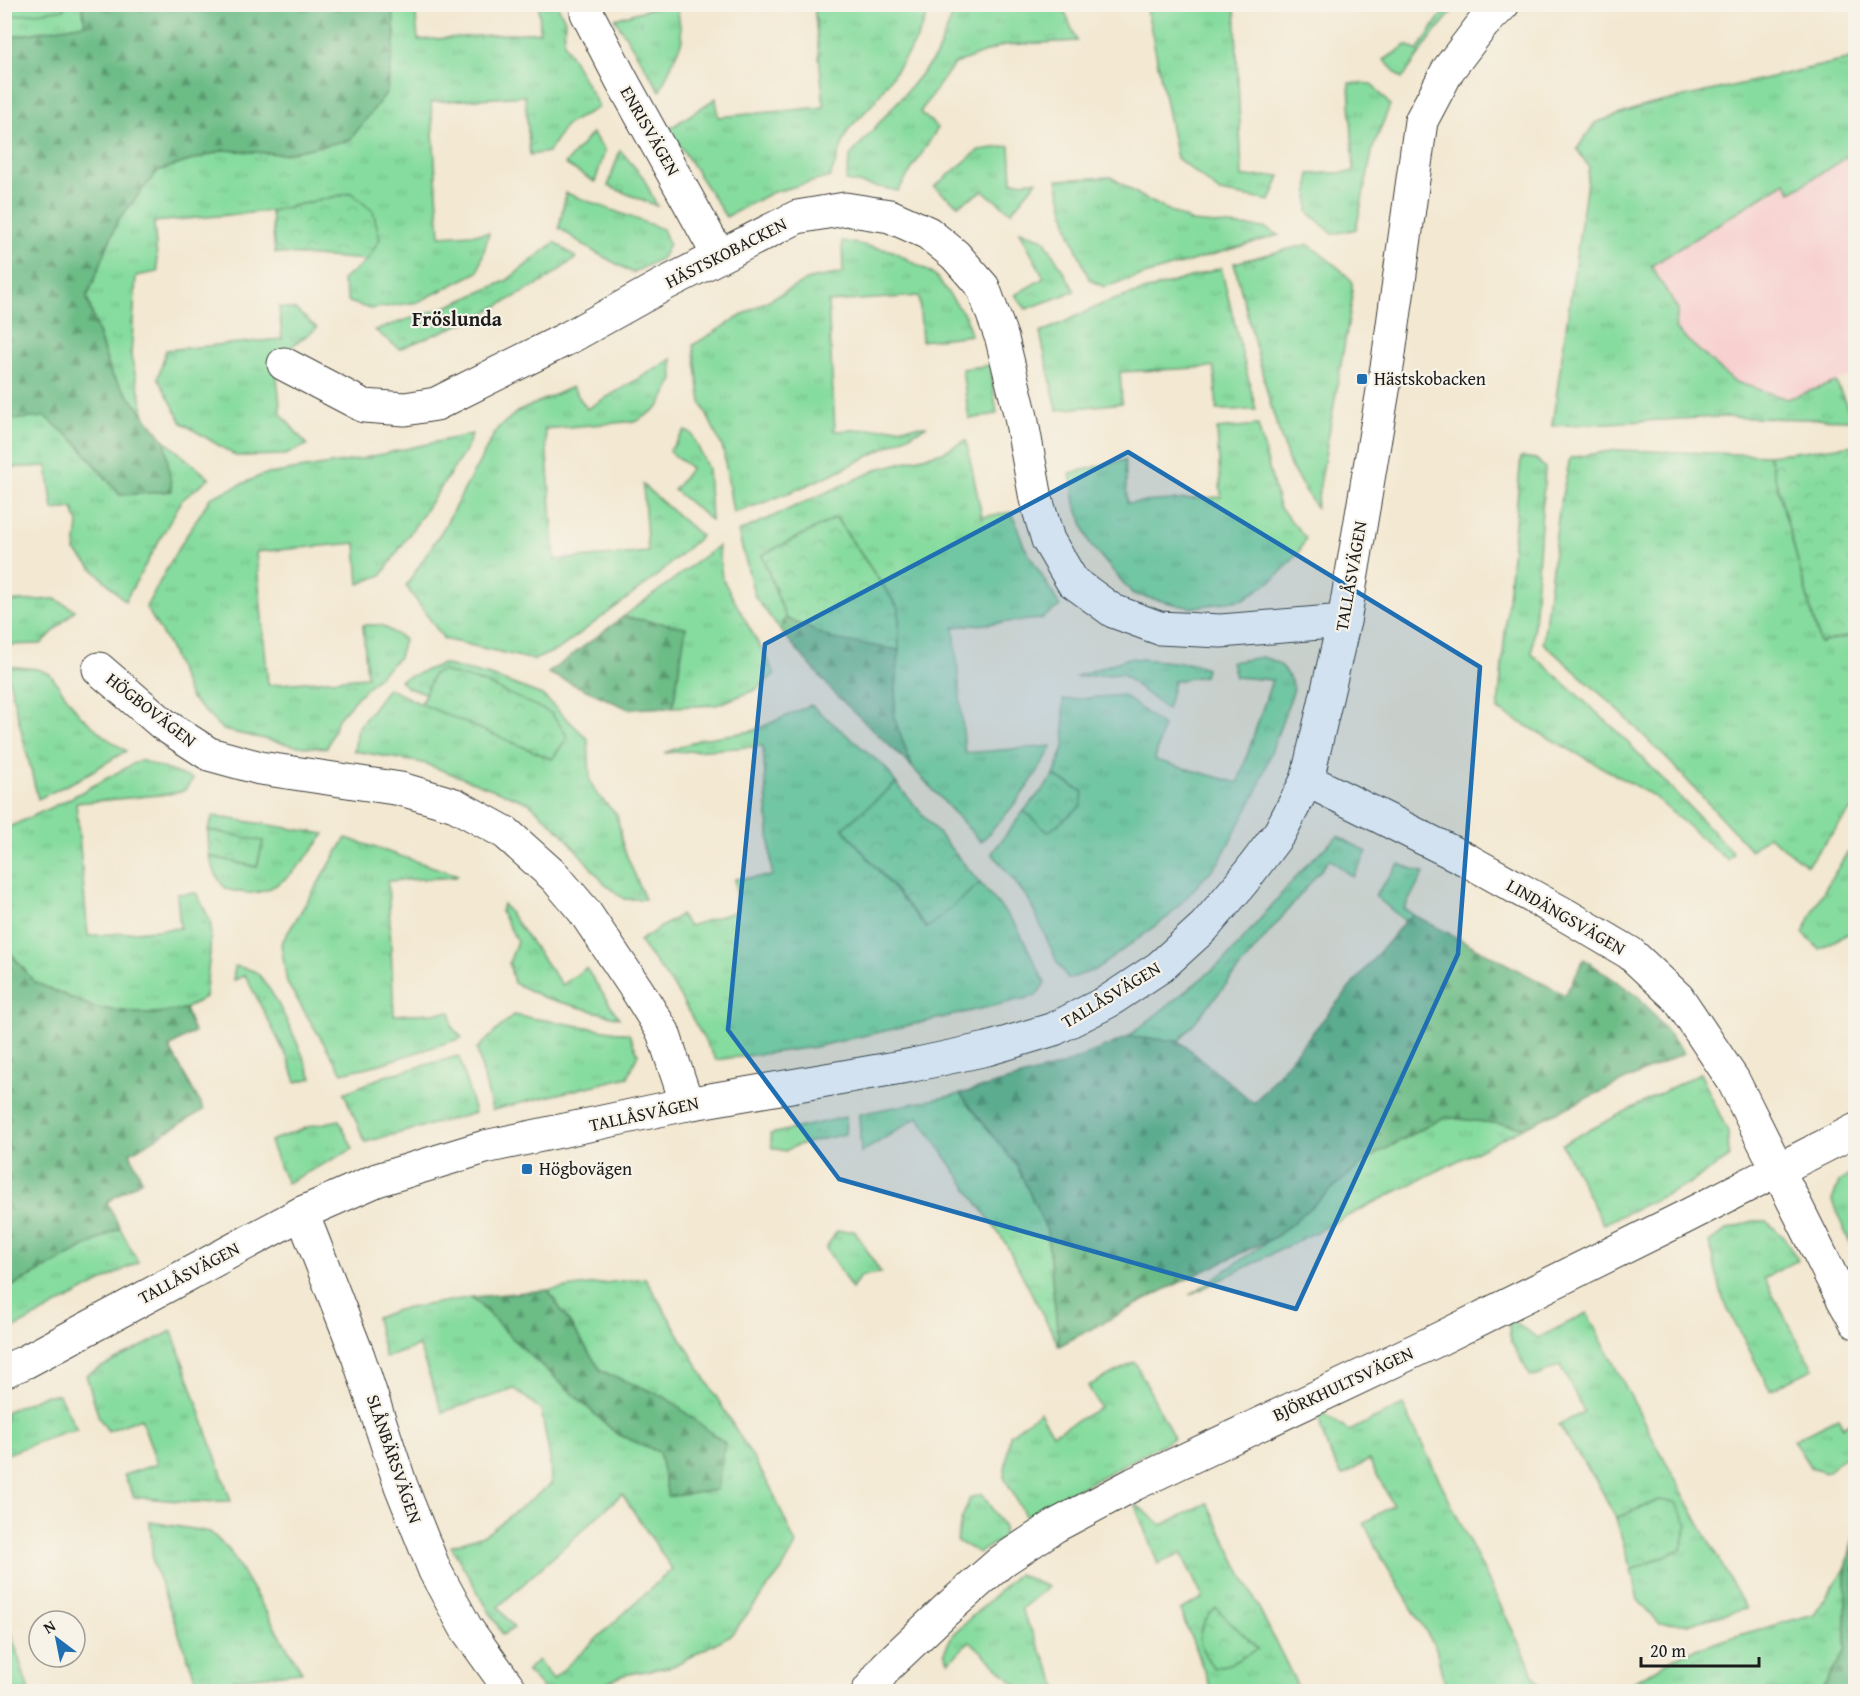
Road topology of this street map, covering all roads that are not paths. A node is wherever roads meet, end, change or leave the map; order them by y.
1 (586, 4) edge
2 (1503, 4) edge
3 (719, 256) junction
4 (284, 364) dead end
5 (1344, 621) junction
6 (99, 669) dead end
7 (1307, 780) junction
8 (687, 1104) junction
9 (1856, 1130) edge
10 (1780, 1171) junction
11 (302, 1213) junction
12 (1856, 1322) edge
13 (4, 1371) edge
14 (512, 1692) edge
15 (868, 1692) edge

1 - 3 street, ENRISVÄGEN
2 - 5 street, TALLÅSVÄGEN
3 - 4 street, HÄSTSKOBACKEN
3 - 5 street, HÄSTSKOBACKEN
5 - 7 street, TALLÅSVÄGEN
6 - 8 street, HÖGBOVÄGEN
7 - 8 street, TALLÅSVÄGEN
7 - 10 street, LINDÄNGSVÄGEN
8 - 11 street, TALLÅSVÄGEN
9 - 10 street, BJÖRKHULTSVÄGEN
10 - 12 street, LINDÄNGSVÄGEN
10 - 15 street, BJÖRKHULTSVÄGEN
11 - 13 street, TALLÅSVÄGEN
11 - 14 street, SLÅNBÄRSVÄGEN

